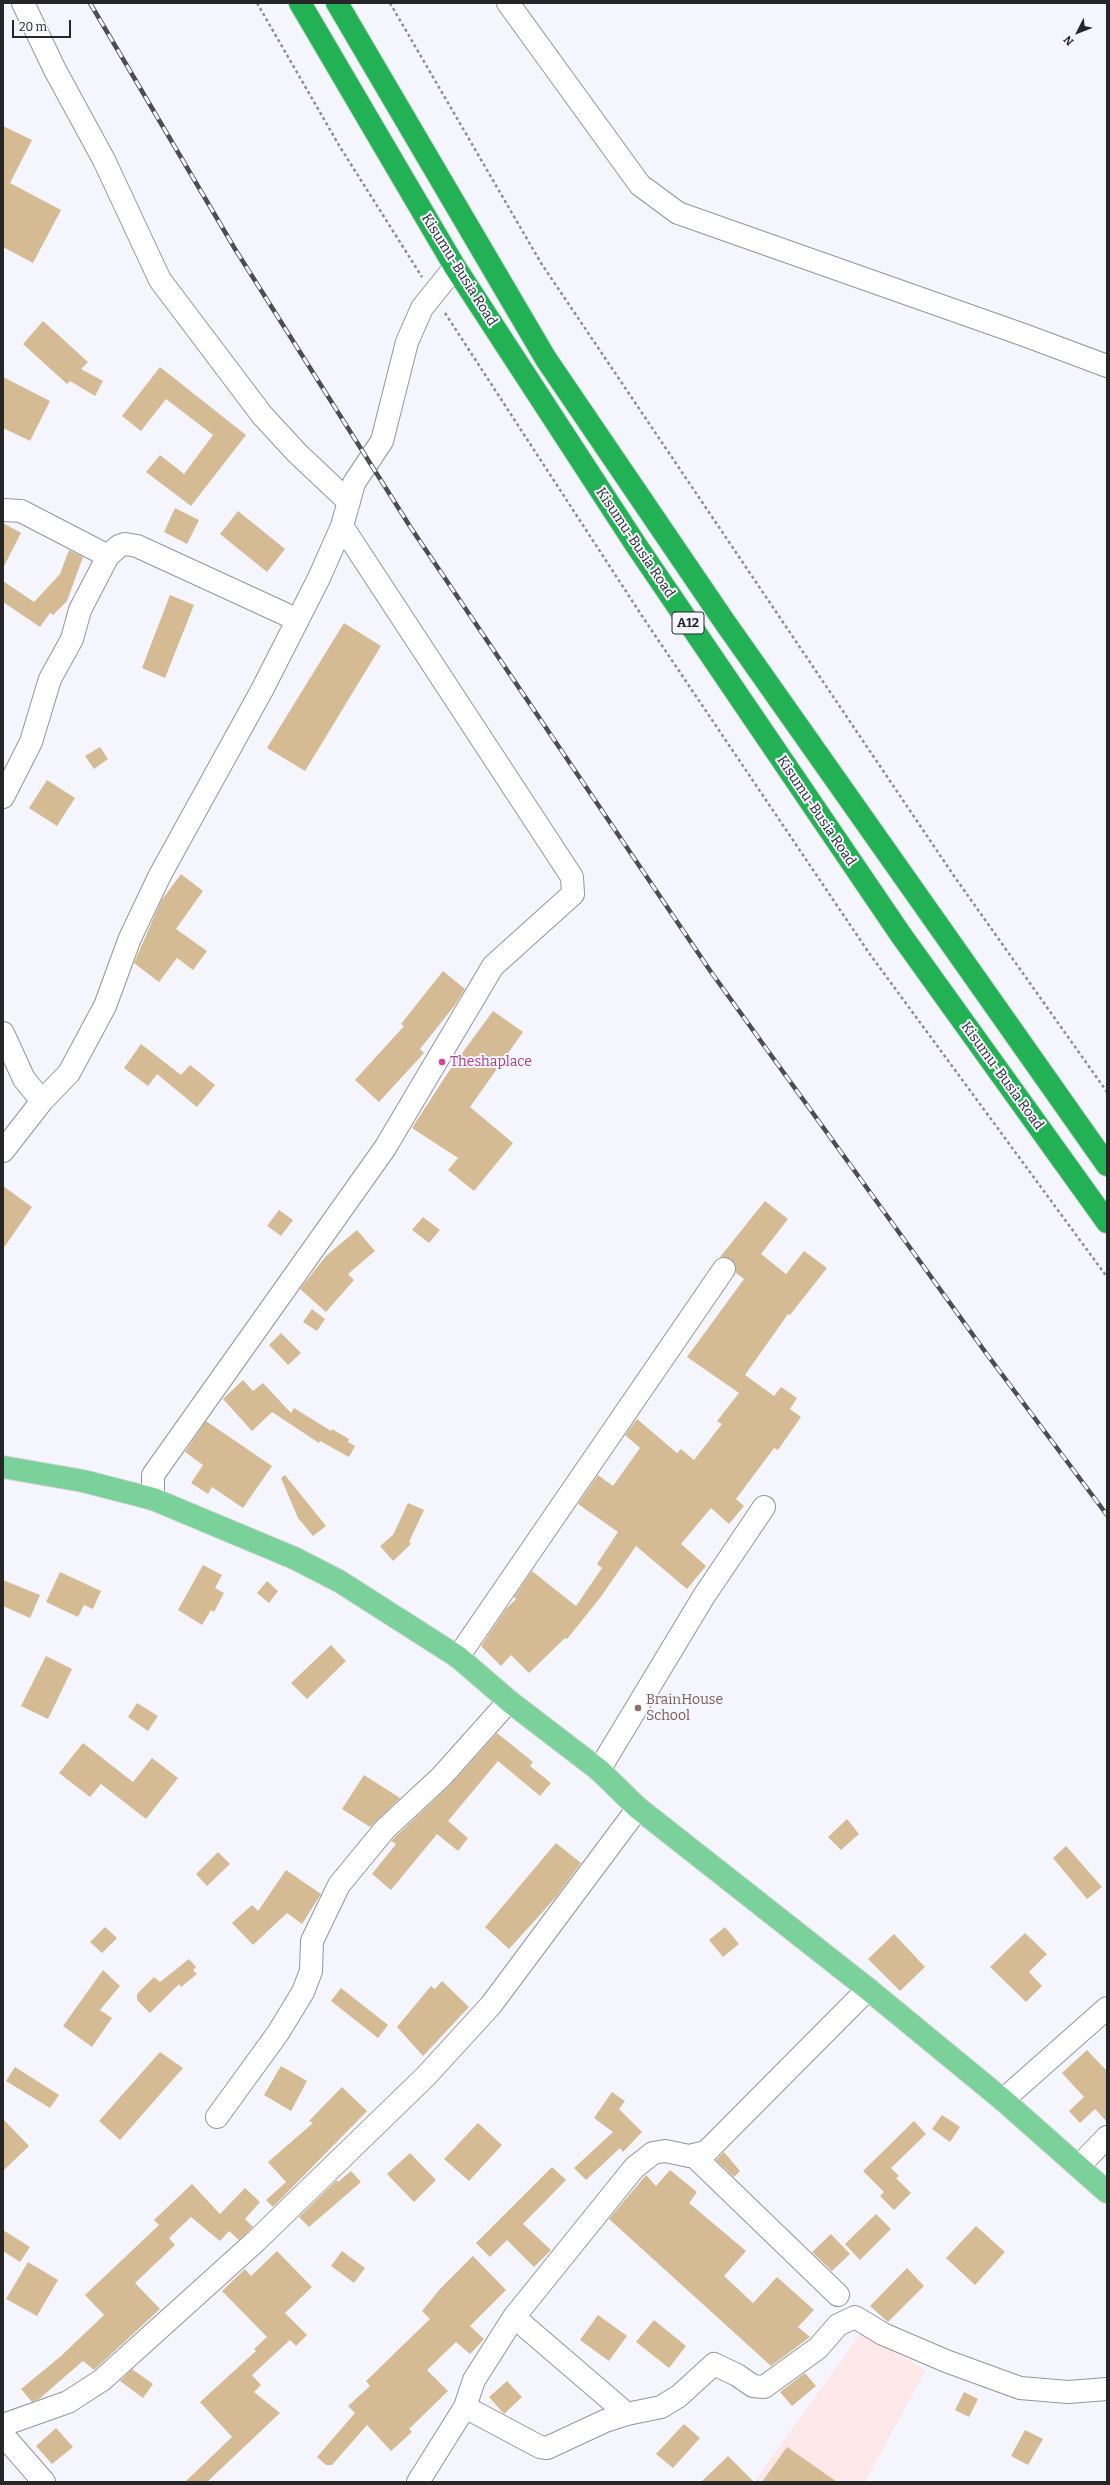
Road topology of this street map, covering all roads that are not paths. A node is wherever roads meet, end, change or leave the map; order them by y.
1 (23, 3) edge
2 (300, 3) edge
3 (337, 3) edge
4 (508, 3) edge
5 (455, 267) junction
6 (1107, 366) edge
7 (349, 502) junction
8 (3, 510) edge
9 (342, 526) junction
10 (108, 556) junction
11 (298, 620) junction
12 (3, 797) edge
13 (3, 1033) edge
14 (42, 1102) junction
15 (3, 1151) edge
16 (1107, 1165) edge
17 (1107, 1222) edge
18 (724, 1269) dead end
19 (3, 1467) edge
20 (153, 1498) junction
21 (764, 1507) dead end
22 (458, 1657) junction
23 (510, 1701) junction
24 (599, 1770) junction
25 (638, 1808) junction
26 (868, 1989) junction
27 (1107, 2008) edge
28 (1003, 2100) junction
29 (217, 2117) dead end
30 (1107, 2137) edge
31 (693, 2155) junction
32 (1079, 2166) junction
33 (1107, 2192) edge
34 (838, 2296) dead end
35 (514, 2317) junction
36 (1107, 2389) edge
37 (465, 2407) junction
38 (627, 2414) junction
39 (3, 2425) edge
40 (3, 2435) edge
41 (44, 2482) edge
42 (418, 2482) edge

1 - 7 street
2 - 5 highway, Kisumu-Busia Road / A12
3 - 16 highway, Kisumu-Busia Road / A12
4 - 6 street
5 - 7 street
5 - 17 highway, Kisumu-Busia Road / A12
7 - 9 street
8 - 10 street
9 - 11 street
9 - 20 street
10 - 11 street
10 - 12 street
11 - 14 street
13 - 14 street
14 - 15 street
18 - 22 street
19 - 20 main road
20 - 22 main road
21 - 24 street
22 - 23 main road
23 - 24 main road
23 - 29 street
24 - 25 main road
25 - 26 main road
25 - 39 street
26 - 28 main road
26 - 31 street
27 - 28 street
28 - 32 main road
30 - 32 street
31 - 34 street
31 - 35 street
32 - 33 main road
35 - 37 street
35 - 38 street
36 - 38 street
37 - 38 street
37 - 42 street
40 - 41 street

